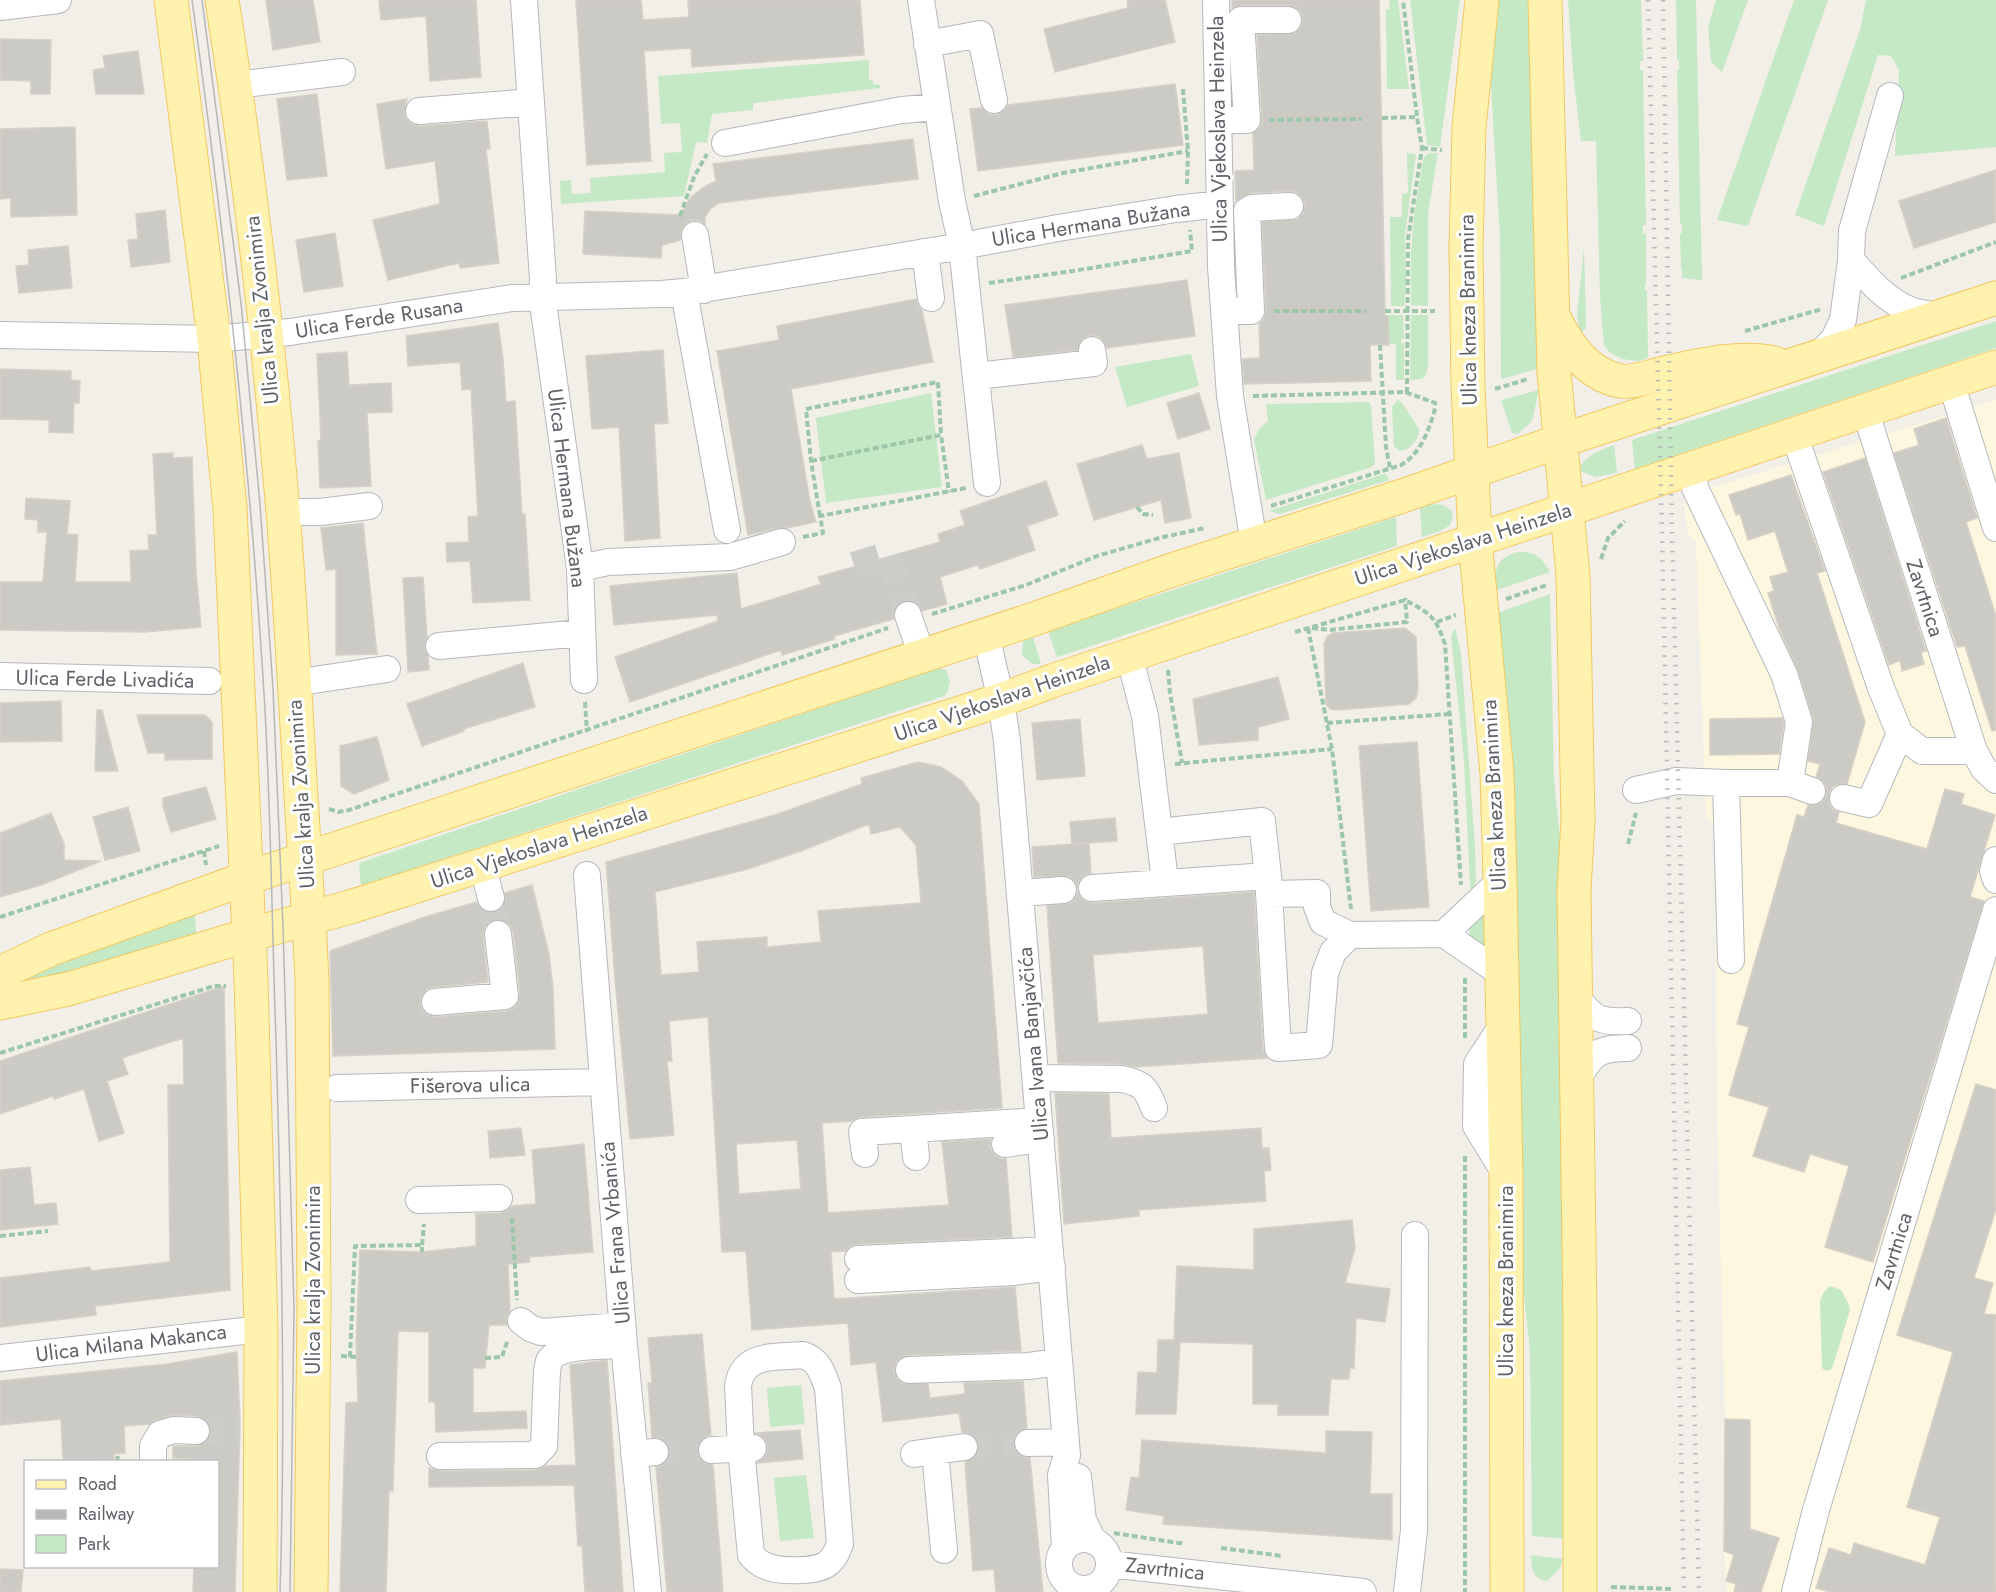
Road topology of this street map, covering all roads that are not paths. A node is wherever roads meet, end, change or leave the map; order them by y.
1 (58, 0) edge
2 (171, 0) edge
3 (222, 0) edge
4 (524, 0) edge
5 (921, 0) edge
6 (1216, 0) edge
7 (1482, 0) edge
8 (1545, 0) edge
9 (0, 7) edge
10 (1288, 20) dead end
11 (927, 44) junction
12 (342, 72) dead end
13 (236, 85) junction
14 (1890, 96) dead end
15 (994, 100) dead end
16 (531, 102) junction
17 (938, 107) junction
18 (419, 111) dead end
19 (1218, 120) junction
20 (725, 143) road end
21 (1220, 204) junction
22 (1290, 206) dead end
23 (688, 227) road end
24 (962, 246) junction
25 (925, 252) junction
26 (1851, 260) junction
27 (694, 291) junction
28 (542, 296) junction
29 (931, 297) dead end
30 (1996, 298) edge
31 (1224, 311) junction
32 (1552, 314) junction
33 (1938, 317) junction
34 (266, 334) junction
35 (0, 335) edge
36 (214, 339) junction
37 (1092, 350) dead end
38 (1804, 362) junction
39 (1996, 367) edge
40 (976, 376) junction
41 (1951, 382) junction
42 (1865, 410) junction
43 (1794, 434) junction
44 (1560, 441) junction
45 (1693, 466) junction
46 (1471, 472) junction
47 (987, 483) road end
48 (369, 506) dead end
49 (1565, 510) junction
50 (283, 512) junction
51 (1996, 528) edge
52 (727, 530) dead end
53 (1475, 540) junction
54 (782, 542) road end
55 (1254, 543) junction
56 (580, 568) junction
57 (908, 620) tunnel mouth
58 (582, 633) junction
59 (986, 635) junction
60 (439, 646) dead end
61 (1129, 655) junction
62 (922, 656) junction
63 (387, 669) dead end
64 (0, 676) edge
65 (584, 680) dead end
66 (209, 681) dead end
67 (294, 683) junction
68 (1001, 700) junction
69 (1900, 734) junction
70 (1974, 751) junction
71 (1996, 780) edge
72 (1726, 783) junction
73 (1843, 798) dead end
74 (1636, 800) road end
75 (1159, 832) junction
76 (305, 860) junction
77 (1996, 860) edge
78 (482, 864) junction
79 (587, 874) dead end
80 (247, 878) junction
81 (1996, 880) edge
82 (1165, 881) junction
83 (1500, 881) junction
84 (1269, 885) junction
85 (1092, 888) dead end
86 (1063, 890) dead end
87 (1020, 893) junction
88 (491, 898) tunnel mouth
89 (1996, 910) edge
90 (309, 919) junction
91 (1323, 922) junction
92 (498, 934) tunnel mouth
93 (1444, 934) junction
94 (249, 935) junction
95 (1350, 935) junction
96 (1731, 960) dead end
97 (0, 973) edge
98 (1325, 973) junction
99 (1502, 975) junction
100 (1577, 998) junction
101 (435, 1002) dead end
102 (0, 1003) edge
103 (1628, 1021) dead end
104 (1628, 1048) dead end
105 (1036, 1078) junction
106 (1577, 1080) junction
107 (602, 1082) junction
108 (337, 1088) dead end
109 (1154, 1108) dead end
110 (913, 1129) junction
111 (1040, 1130) junction
112 (1005, 1144) dead end
113 (865, 1154) dead end
114 (916, 1157) dead end
115 (499, 1198) road end
116 (419, 1200) dead end
117 (1415, 1235) dead end
118 (1051, 1259) junction
119 (858, 1269) dead end
120 (521, 1321) road end
121 (261, 1329) junction
122 (623, 1335) junction
123 (0, 1358) edge
124 (1059, 1362) junction
125 (909, 1370) dead end
126 (196, 1431) tunnel mouth
127 (1028, 1443) tunnel mouth
128 (747, 1448) junction
129 (964, 1448) tunnel mouth
130 (1067, 1448) junction
131 (712, 1450) tunnel mouth
132 (440, 1456) dead end
133 (153, 1460) edge
134 (1101, 1536) junction
135 (1065, 1548) junction
136 (944, 1550) dead end
137 (1109, 1564) junction
138 (1076, 1590) edge
139 (1595, 1590) edge
140 (260, 1592) edge
141 (310, 1592) edge
142 (648, 1592) edge
143 (1364, 1592) edge
144 (1407, 1592) edge
145 (1507, 1592) edge
146 (1795, 1592) edge

1 - 9 street
2 - 36 main road
3 - 13 main road, Ulica kralja Zvonimira
4 - 16 street, Ulica Hermana Bužana
5 - 11 street, Ulica Hermana Bužana
6 - 19 street, Ulica Vjekoslava Heinzela
7 - 46 main road, Ulica kneza Branimira
8 - 32 main road
10 - 19 street
11 - 15 street
11 - 17 street, Ulica Hermana Bužana
12 - 13 street
13 - 34 main road, Ulica kralja Zvonimira
14 - 26 street
16 - 18 street
16 - 28 street, Ulica Hermana Bužana
17 - 20 street
17 - 24 street, Ulica Hermana Bužana
19 - 21 street, Ulica Vjekoslava Heinzela
21 - 24 street, Ulica Hermana Bužana
21 - 31 street, Ulica Vjekoslava Heinzela
22 - 31 street
23 - 27 street
24 - 25 street, Ulica Hermana Bužana
24 - 40 street, Ulica Hermana Bužana
25 - 27 street, Ulica Hermana Bužana
25 - 29 street
26 - 33 street
26 - 38 street
27 - 28 street, Ulica Hermana Bužana
27 - 52 street
28 - 34 street, Ulica Ferde Rusana
28 - 56 street, Ulica Hermana Bužana
30 - 33 main road
31 - 55 street, Ulica Vjekoslava Heinzela
32 - 38 main road
32 - 44 main road
33 - 38 main road
34 - 36 street, Ulica Ferde Rusana
34 - 50 main road, Ulica kralja Zvonimira
35 - 36 street, Ulica Ferde Rusana
36 - 80 main road
37 - 40 street
38 - 44 main road
39 - 41 main road, Ulica Vjekoslava Heinzela
40 - 47 street, Ulica Hermana Bužana
41 - 42 main road, Ulica Vjekoslava Heinzela
41 - 51 street
42 - 43 main road, Ulica Vjekoslava Heinzela
42 - 70 street, Zavrtnica
43 - 45 main road, Ulica Vjekoslava Heinzela
43 - 69 street
44 - 46 main road
44 - 49 main road
45 - 49 main road, Ulica Vjekoslava Heinzela
45 - 72 street
46 - 53 main road, Ulica kneza Branimira
46 - 55 main road
48 - 50 street
49 - 53 main road, Ulica Vjekoslava Heinzela
49 - 100 main road
50 - 67 main road, Ulica kralja Zvonimira
53 - 61 main road, Ulica Vjekoslava Heinzela
53 - 83 main road, Ulica kneza Branimira
54 - 56 street
55 - 59 main road
56 - 58 street, Ulica Hermana Bužana
57 - 62 street
58 - 60 street
58 - 65 street, Ulica Hermana Bužana
59 - 62 main road
59 - 68 street, Ulica Ivana Banjavčića
61 - 68 main road, Ulica Vjekoslava Heinzela
61 - 75 street
62 - 76 main road
63 - 67 street
64 - 66 street, Ulica Ferde Livadića
67 - 76 main road, Ulica kralja Zvonimira
68 - 78 main road, Ulica Vjekoslava Heinzela
68 - 87 street, Ulica Ivana Banjavčića
69 - 70 street
69 - 73 street
70 - 71 street, Zavrtnica
72 - 74 street
72 - 96 street
75 - 82 street
75 - 84 street
76 - 80 main road
76 - 90 main road, Ulica kralja Zvonimira
77 - 81 street
78 - 88 street
78 - 90 main road, Ulica Vjekoslava Heinzela
79 - 107 street, Ulica Frana Vrbanića
80 - 94 main road
80 - 97 main road
82 - 84 street
82 - 85 street
83 - 93 street
83 - 99 main road, Ulica kneza Branimira
84 - 91 street
84 - 98 street
86 - 87 street
87 - 105 street, Ulica Ivana Banjavčića
89 - 146 street, Zavrtnica
90 - 94 main road, Ulica Vjekoslava Heinzela
90 - 141 main road, Ulica kralja Zvonimira
91 - 95 street
91 - 98 street
92 - 101 street
93 - 95 street
93 - 99 street
94 - 102 main road, Ulica Vjekoslava Heinzela
94 - 121 main road
95 - 98 street
99 - 145 main road, Ulica kneza Branimira
100 - 103 street
100 - 106 main road
104 - 106 street
105 - 109 street
105 - 111 street, Ulica Ivana Banjavčića
106 - 139 main road
107 - 108 street, Fišerova ulica
107 - 122 street, Ulica Frana Vrbanića
110 - 111 street
110 - 113 street
110 - 114 street
111 - 112 street
111 - 118 street, Ulica Ivana Banjavčića
115 - 116 street
117 - 144 street
118 - 119 street
118 - 124 street, Ulica Ivana Banjavčića
120 - 122 street
121 - 123 street, Ulica Milana Makanca
121 - 140 main road
122 - 132 street
122 - 142 street, Ulica Frana Vrbanića
124 - 125 street
124 - 130 street, Ulica Ivana Banjavčića
126 - 133 street
127 - 130 street
128 - 128 street
128 - 131 street
129 - 136 street
130 - 134 street, Ulica Ivana Banjavčića
130 - 135 street, Ulica Ivana Banjavčića
134 - 135 street
134 - 137 street
135 - 138 street
137 - 138 street
137 - 143 street, Zavrtnica

